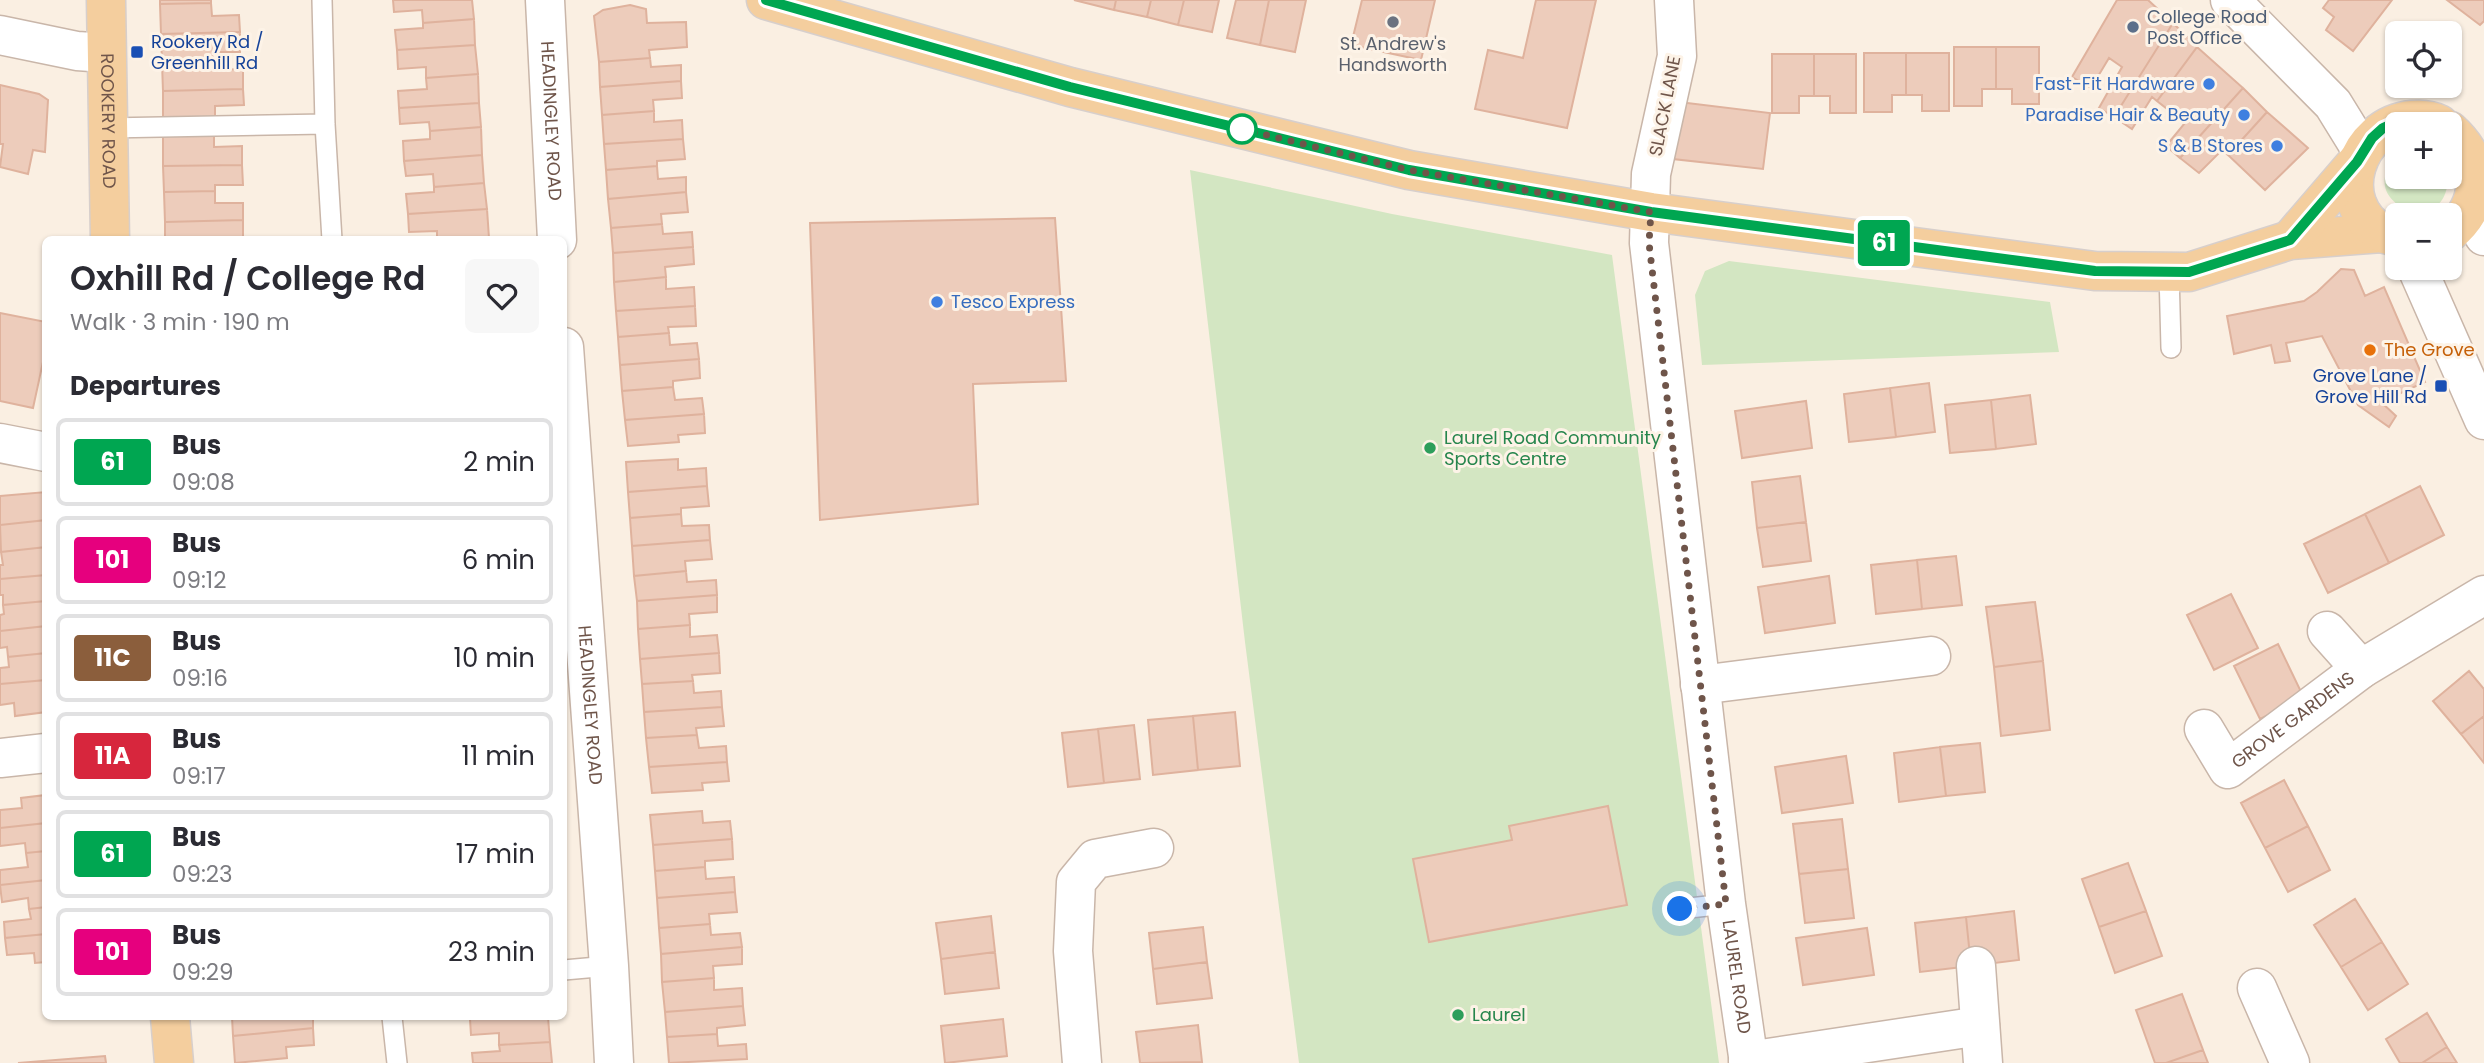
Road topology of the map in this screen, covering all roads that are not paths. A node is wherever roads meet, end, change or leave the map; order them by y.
1 (106, 0) edge
2 (322, 0) edge
3 (545, 0) edge
4 (766, 0) edge
5 (1674, 0) edge
6 (2249, 6) edge
7 (0, 35) edge
8 (106, 53) junction
9 (2333, 104) junction
10 (2385, 115) edge
11 (325, 124) junction
12 (107, 128) junction
13 (2385, 129) edge
14 (2462, 129) edge
15 (2484, 131) edge
16 (2462, 141) edge
17 (2359, 157) junction
18 (2474, 207) edge
19 (1651, 212) junction
20 (2385, 231) edge
21 (2385, 235) edge
22 (110, 236) edge
23 (332, 236) edge
24 (557, 236) edge
25 (2290, 240) junction
26 (2169, 272) junction
27 (2422, 280) edge
28 (2171, 348) dead end
29 (2484, 420) edge
30 (567, 429) edge
31 (0, 443) edge
32 (42, 451) edge
33 (2484, 595) edge
34 (574, 621) edge
35 (2327, 631) dead end
36 (1932, 653) dead end
37 (2361, 669) junction
38 (1700, 685) junction
39 (2204, 729) dead end
40 (42, 753) edge
41 (0, 758) edge
42 (1154, 848) dead end
43 (1726, 904) junction
44 (1680, 909) dead end
45 (609, 966) junction
46 (1976, 966) dead end
47 (567, 970) edge
48 (2257, 988) dead end
49 (170, 1020) edge
50 (392, 1020) edge
51 (1982, 1045) edge
52 (1748, 1062) edge
53 (174, 1063) edge
54 (397, 1063) edge
55 (614, 1063) edge
56 (1082, 1063) edge
57 (2290, 1063) edge

1 - 8 main road, ROOKERY ROAD
2 - 11 lane
3 - 24 street, HEADINGLEY ROAD
4 - 19 main road
5 - 19 street, SLACK LANE
6 - 9 street
7 - 8 street
8 - 12 main road, ROOKERY ROAD
9 - 10 street
9 - 17 street
11 - 12 lane
11 - 23 lane
12 - 22 main road, ROOKERY ROAD
13 - 17 main road
14 - 15 main road
16 - 18 main road
17 - 20 main road
17 - 25 main road
19 - 26 main road
19 - 38 street, LAUREL ROAD
21 - 25 main road
25 - 26 main road
26 - 28 lane
27 - 29 street
30 - 34 street, HEADINGLEY ROAD
31 - 32 street
33 - 37 street, GROVE GARDENS
34 - 45 street, HEADINGLEY ROAD
35 - 37 street, GROVE GARDENS
36 - 38 street
37 - 39 street, GROVE GARDENS
38 - 43 street, LAUREL ROAD
40 - 41 street
42 - 56 street
43 - 44 lane
43 - 52 street, LAUREL ROAD
45 - 47 lane
45 - 55 street, HEADINGLEY ROAD
46 - 51 street, LAUREL ROAD
48 - 57 street
49 - 53 main road
50 - 54 lane
51 - 52 street, LAUREL ROAD

